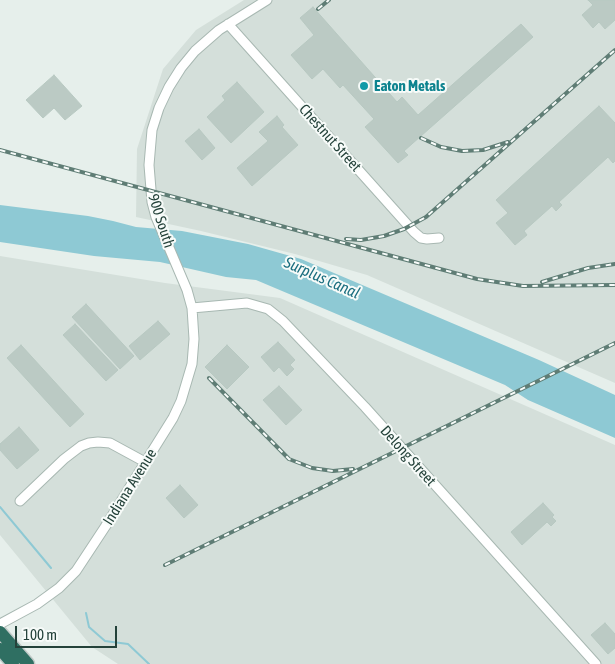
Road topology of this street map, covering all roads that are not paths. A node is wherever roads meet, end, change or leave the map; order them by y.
1 (267, 0) edge
2 (228, 24) junction
3 (439, 238) dead end
4 (192, 308) junction
5 (145, 462) junction
6 (20, 501) dead end
7 (0, 624) edge
8 (0, 632) edge
9 (0, 649) edge
10 (13, 664) edge
11 (28, 664) edge
12 (596, 664) edge

1 - 2 street, 900 South
2 - 3 street, Chestnut Street
2 - 4 street, 900 South
4 - 5 street, Indiana Avenue
4 - 12 street, Delong Street
5 - 6 street
5 - 7 street, Indiana Avenue
8 - 11 highway
9 - 10 highway

